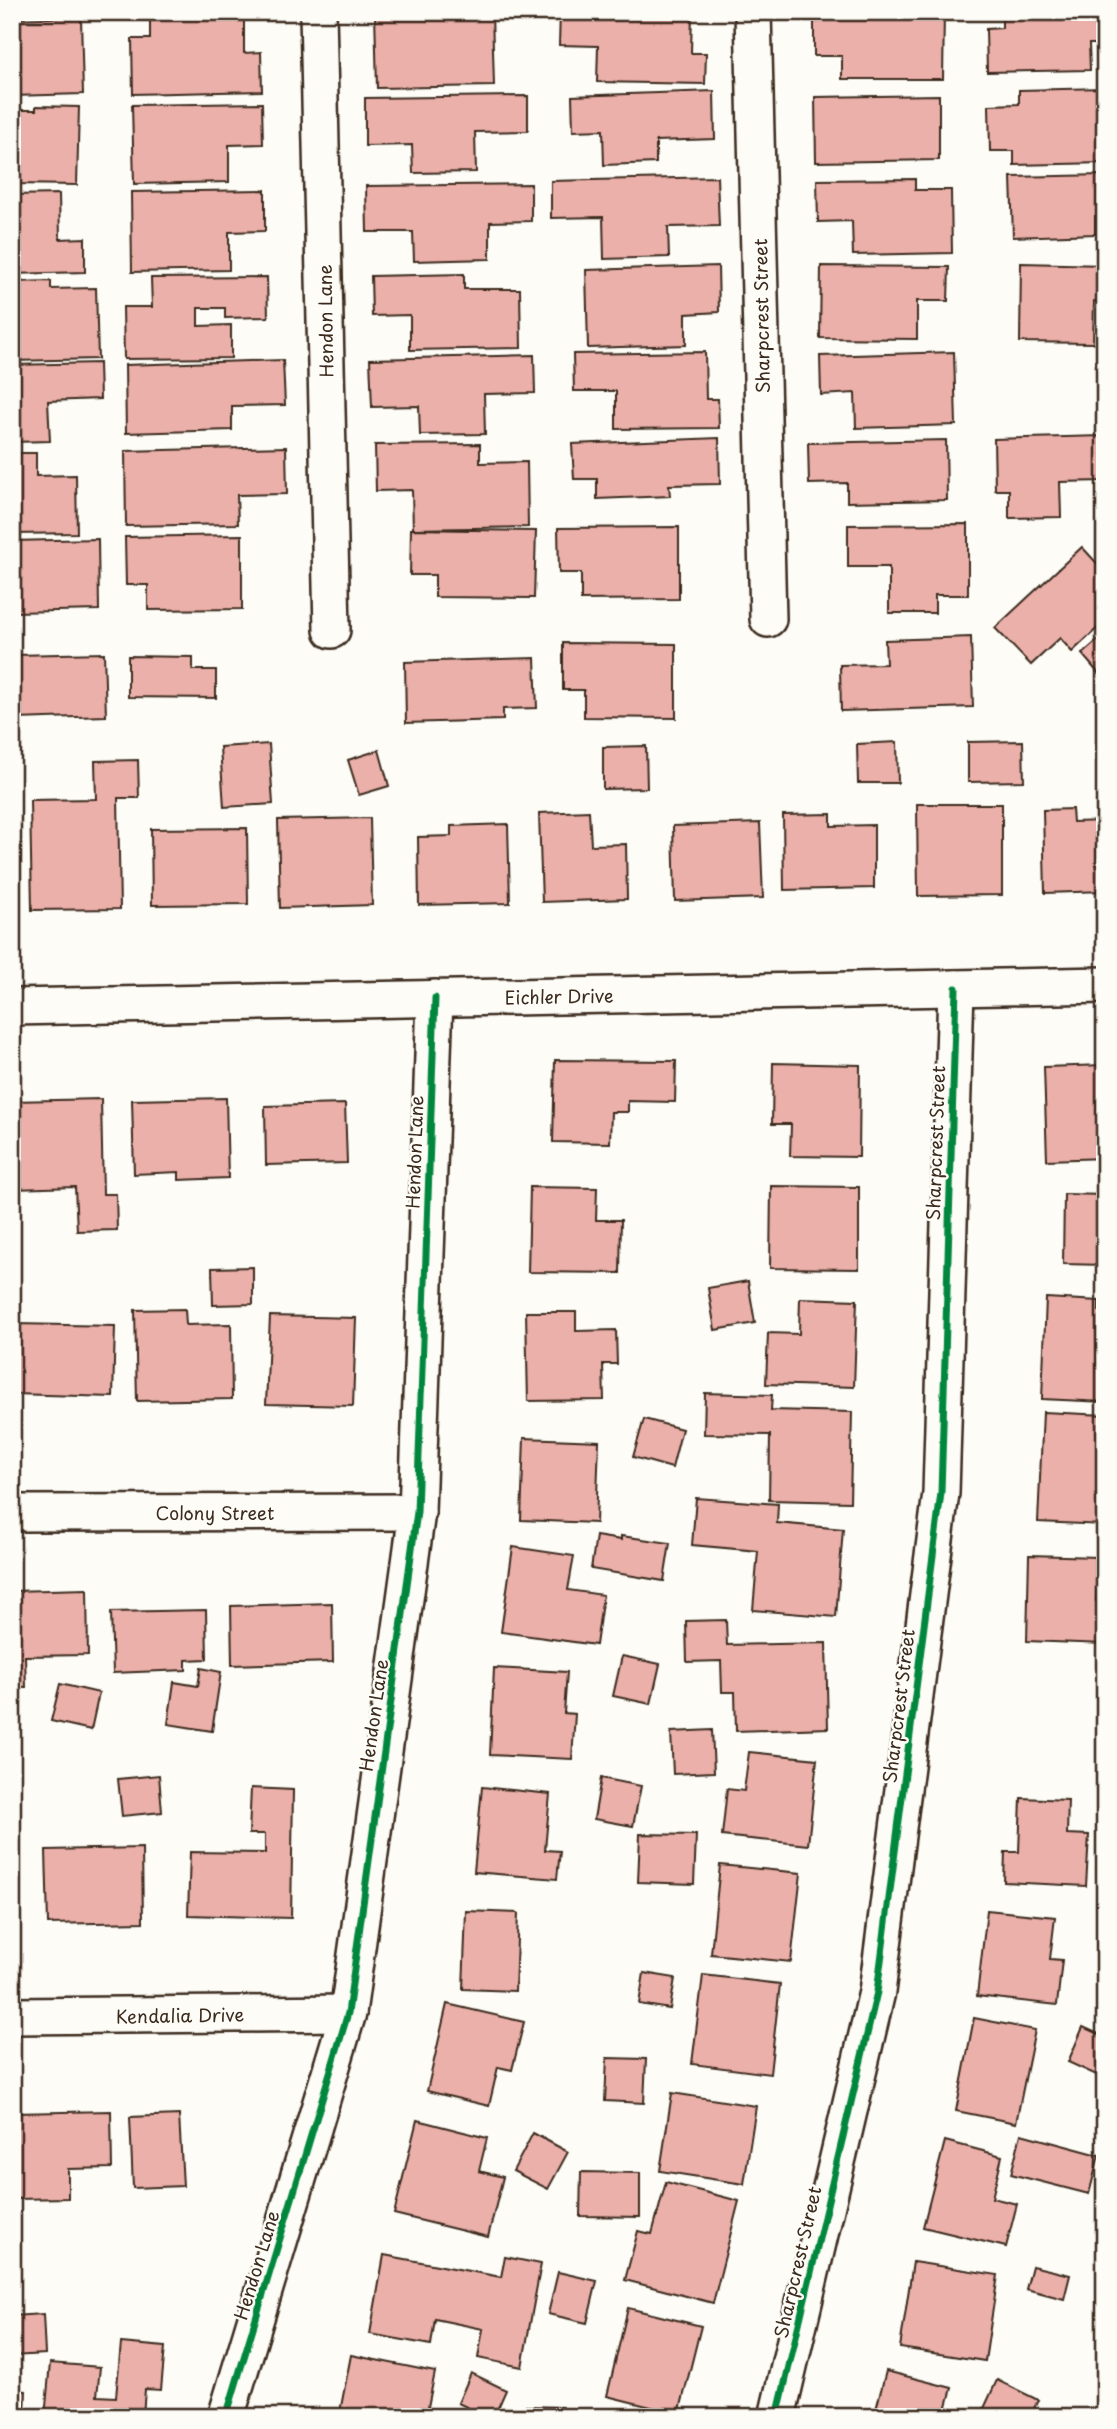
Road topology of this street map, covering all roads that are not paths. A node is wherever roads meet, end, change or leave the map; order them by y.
1 (318, 12) edge
2 (753, 12) edge
3 (768, 619) dead end
4 (332, 630) dead end
5 (1105, 985) edge
6 (956, 988) junction
7 (435, 998) junction
8 (12, 1007) edge
9 (417, 1512) junction
10 (12, 1513) edge
11 (348, 2013) junction
12 (12, 2016) edge
13 (226, 2417) edge
14 (777, 2417) edge

1 - 4 street, Hendon Lane
2 - 3 street, Sharpcrest Street
5 - 6 street, Eichler Drive
6 - 7 street, Eichler Drive
6 - 14 street, Sharpcrest Street
7 - 8 street, Eichler Drive
7 - 9 street, Hendon Lane
9 - 10 street, Colony Street
9 - 11 street, Hendon Lane
11 - 12 street, Kendalia Drive
11 - 13 street, Hendon Lane

